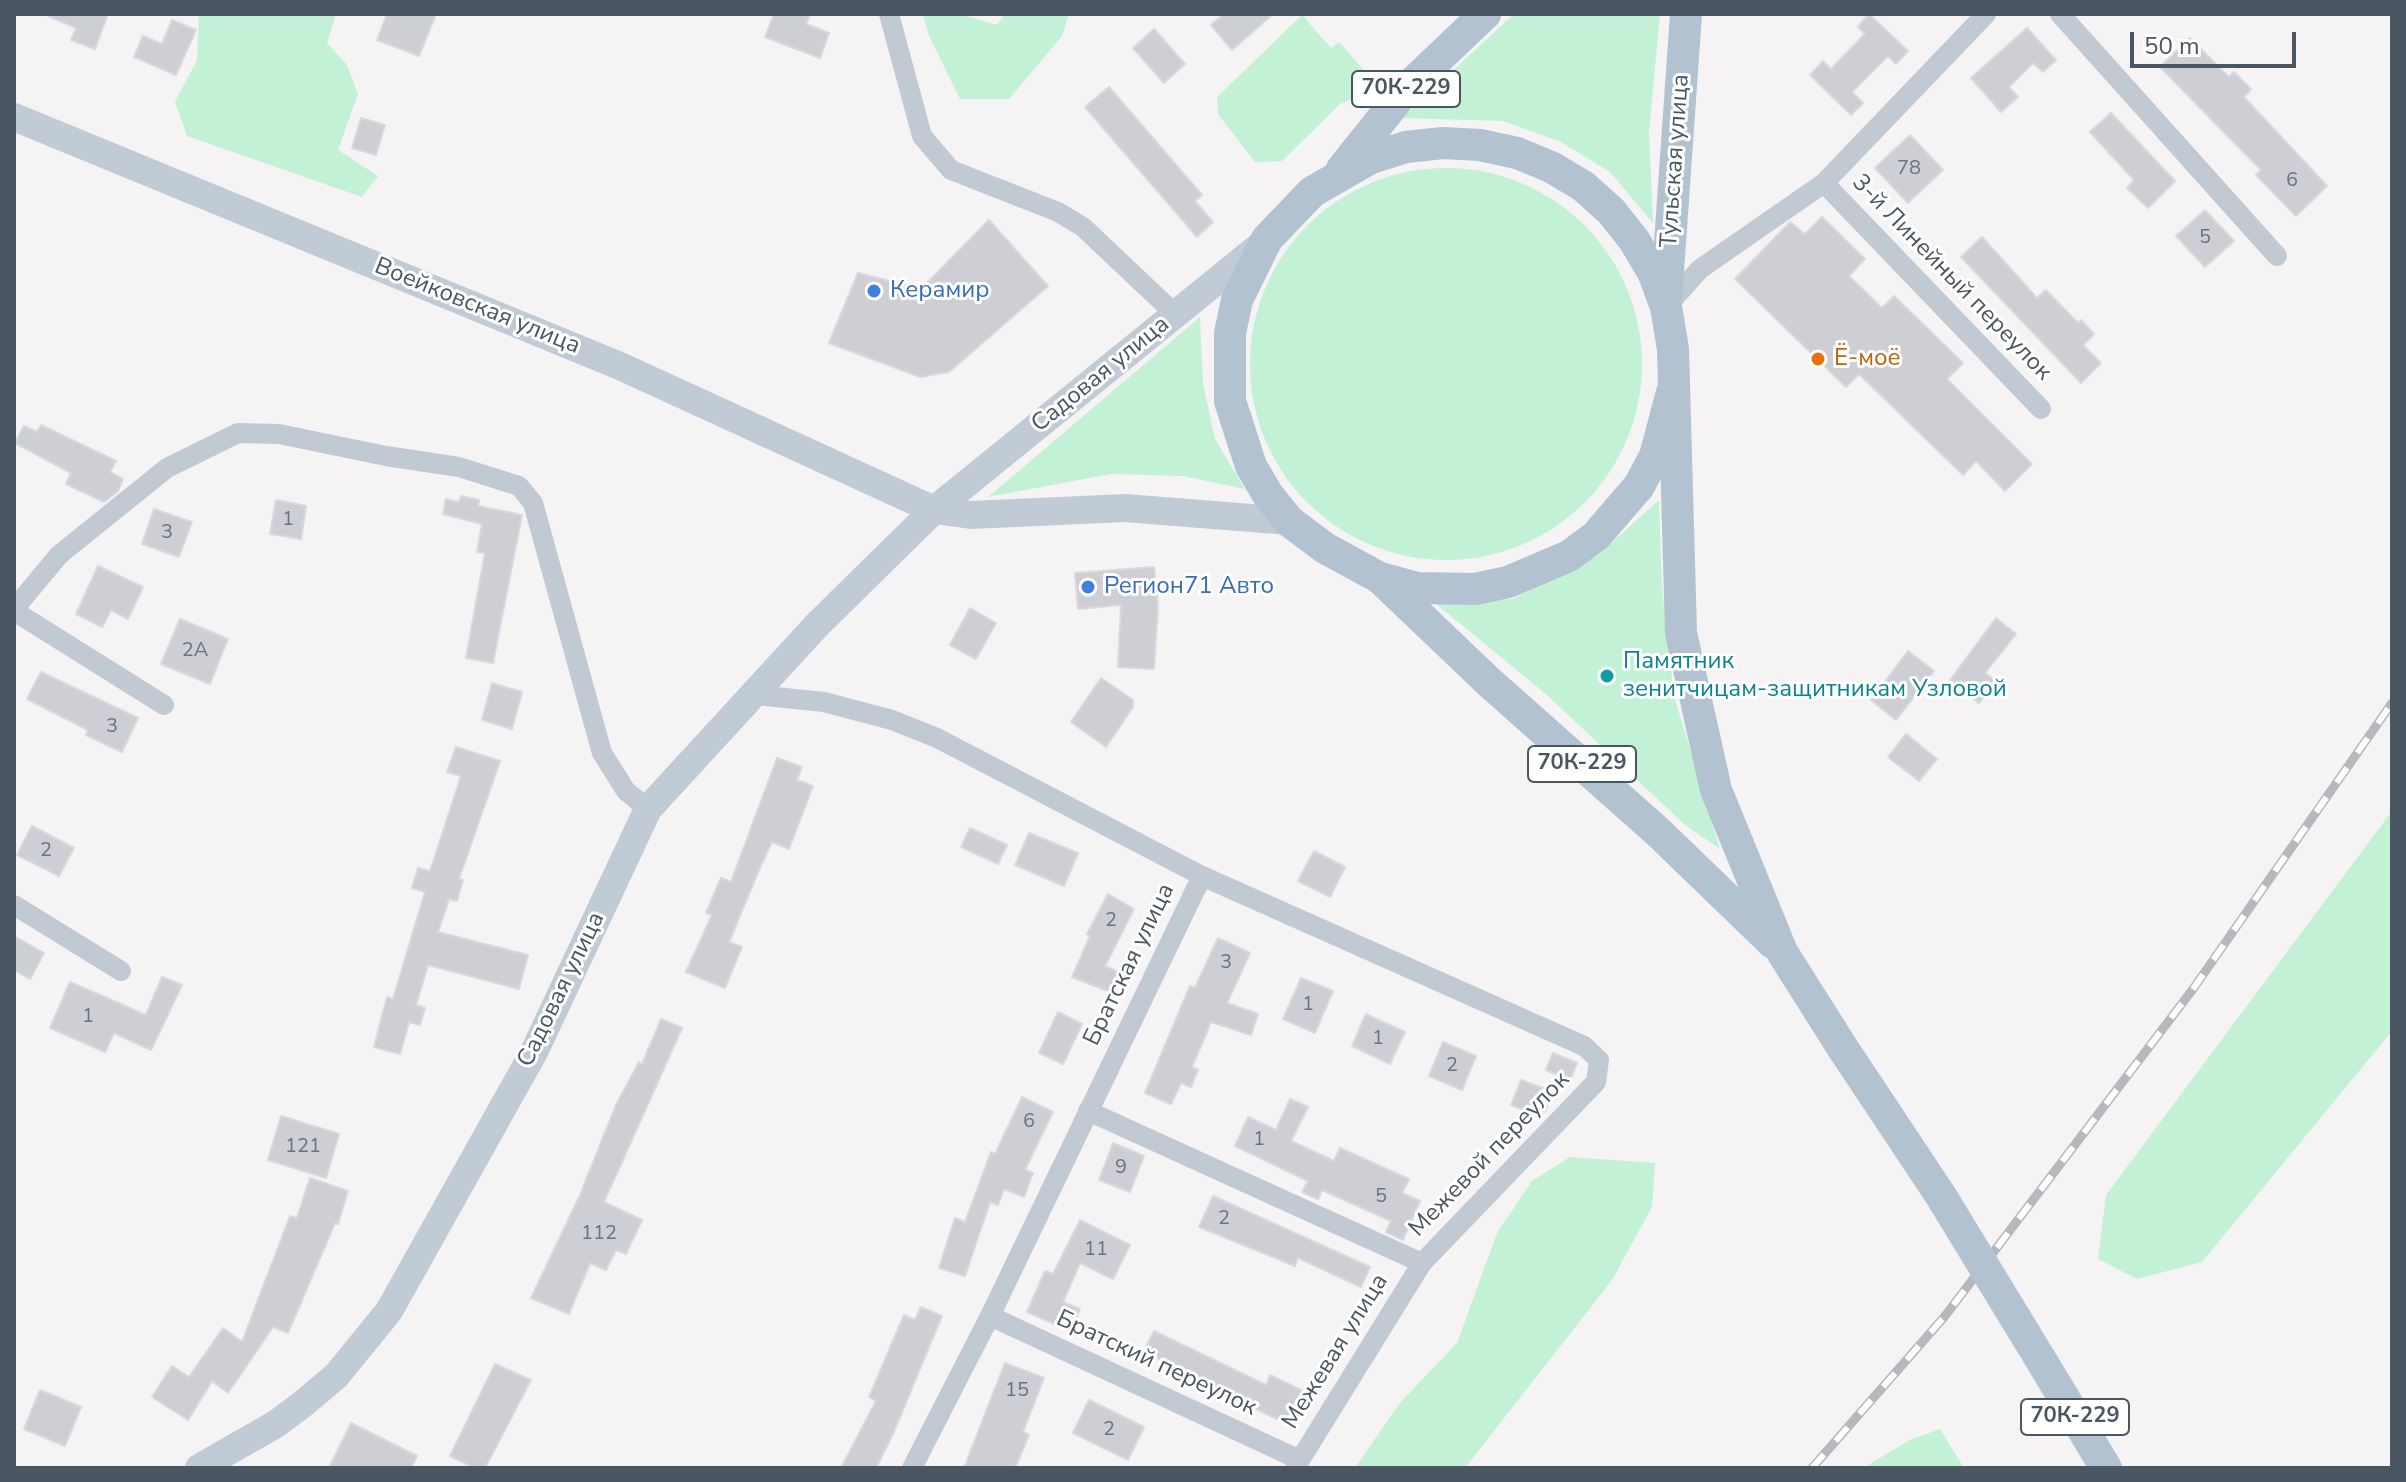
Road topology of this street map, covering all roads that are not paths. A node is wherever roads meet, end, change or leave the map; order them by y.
1 (889, 14) edge
2 (1485, 14) edge
3 (1686, 14) edge
4 (1986, 14) edge
5 (2060, 14) edge
6 (14, 117) edge
7 (1337, 174) junction
8 (1824, 183) junction
9 (1267, 239) junction
10 (2277, 256) dead end
11 (1666, 307) junction
12 (1175, 314) junction
13 (1672, 392) junction
14 (2041, 409) dead end
15 (934, 510) junction
16 (1289, 521) junction
17 (1380, 578) junction
18 (14, 610) edge
19 (756, 695) junction
20 (164, 705) dead end
21 (648, 809) junction
22 (1202, 876) junction
23 (14, 905) edge
24 (1782, 952) junction
25 (121, 971) dead end
26 (1088, 1111) junction
27 (1422, 1263) junction
28 (990, 1316) junction
29 (1298, 1464) edge
30 (199, 1468) edge
31 (912, 1468) edge
32 (2106, 1468) edge

1 - 12 street
2 - 7 main road, 70К-229
3 - 11 main road, Тульская улица / 70К-229
4 - 8 street
5 - 10 street
6 - 15 main road, Воейковская улица
7 - 9 main road, 70К-229
7 - 11 main road, 70К-229
8 - 11 street
8 - 14 street, 3-й Линейный переулок
9 - 12 main road, Садовая улица
9 - 16 main road, 70К-229
11 - 13 main road, 70К-229
12 - 15 main road, Садовая улица
13 - 17 main road, 70К-229
13 - 24 main road, 70К-229
15 - 16 main road
15 - 19 main road, Садовая улица
16 - 17 main road, 70К-229
17 - 24 main road, 70К-229
18 - 20 street
18 - 21 street
19 - 21 main road, Садовая улица
19 - 22 street, Братская улица
21 - 30 main road, Садовая улица
22 - 26 street, Братская улица
22 - 27 street, Межевой переулок
23 - 25 street
24 - 32 main road, 70К-229, bridge
26 - 27 street, Межевой переулок
26 - 28 street, Братская улица
27 - 29 street, Межевая улица
28 - 29 street, Братский переулок
28 - 31 street, Братская улица

